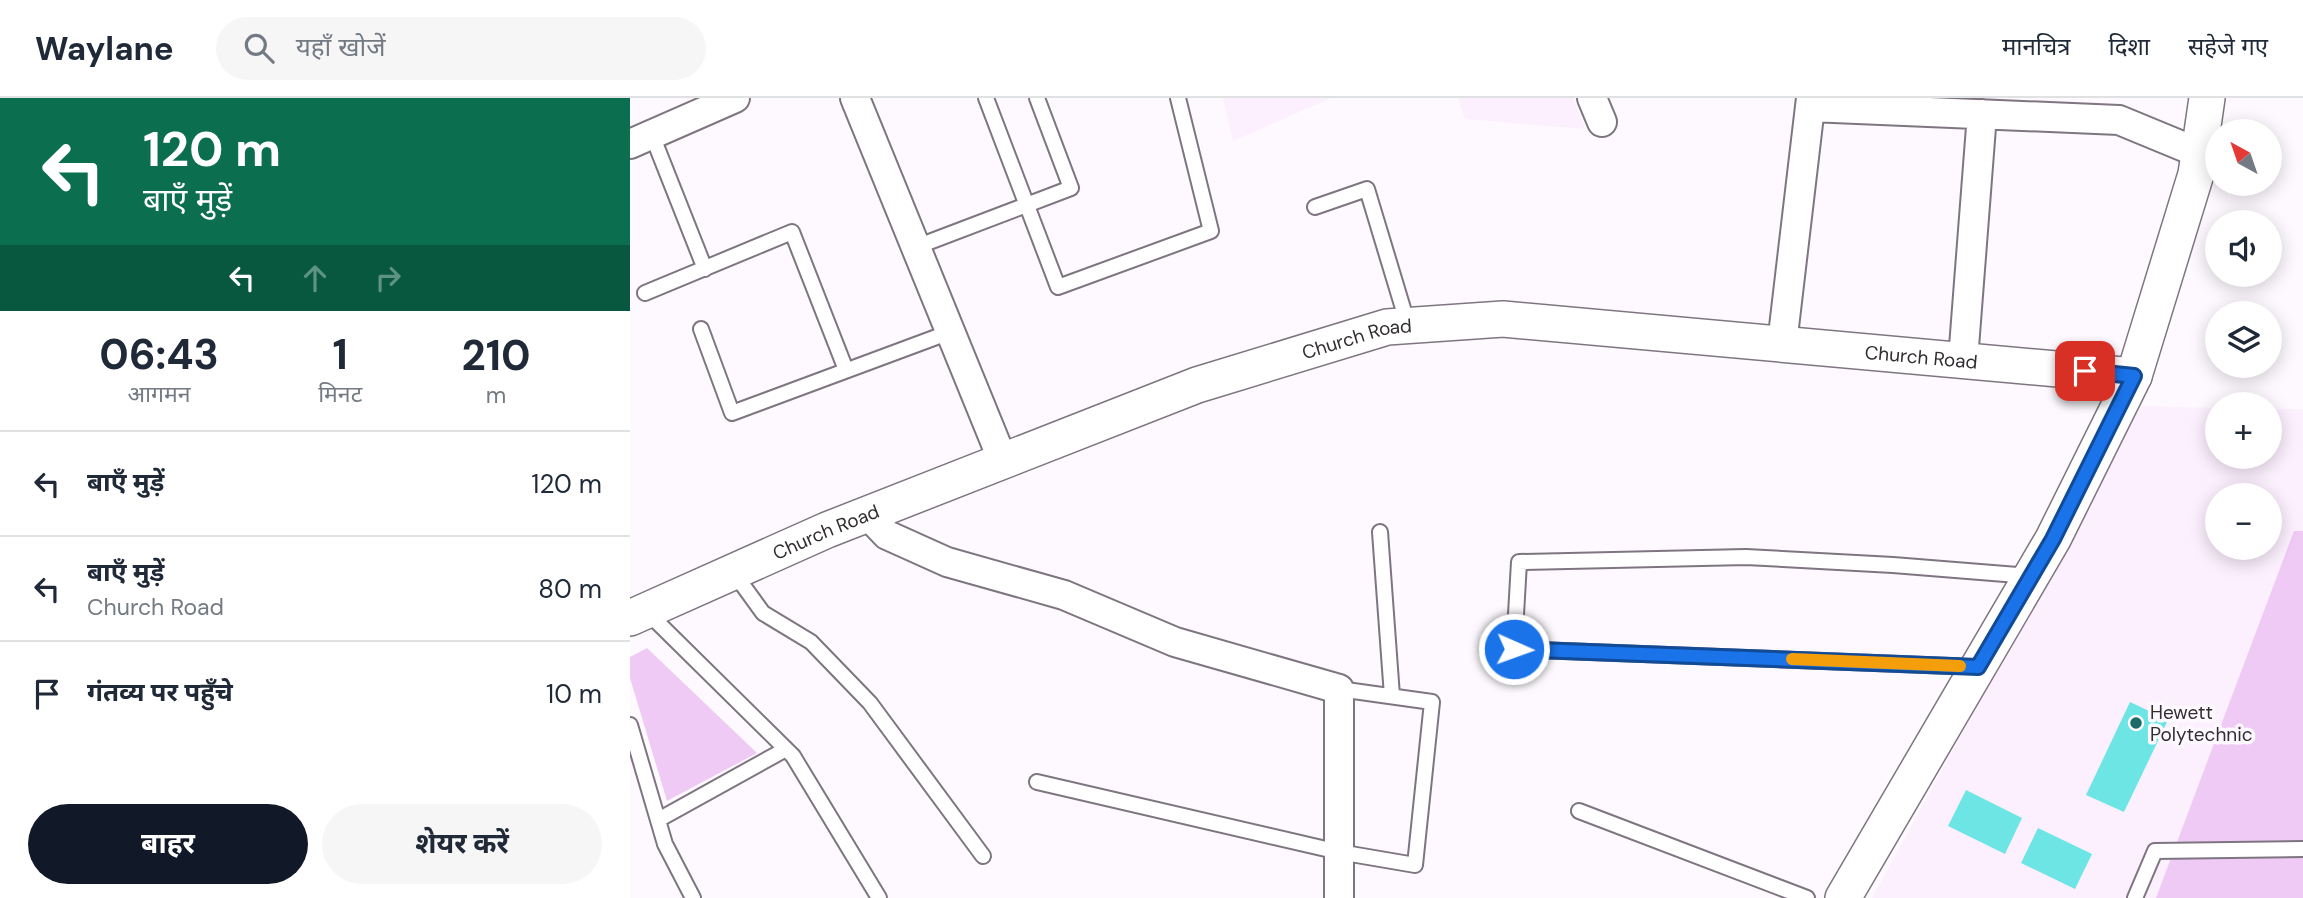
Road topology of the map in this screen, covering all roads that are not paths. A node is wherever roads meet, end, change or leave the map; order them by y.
1 (735, 98) edge
2 (855, 98) edge
3 (986, 98) edge
4 (1037, 98) edge
5 (1178, 98) edge
6 (2207, 98) edge
7 (1811, 102) edge
8 (1982, 114) junction
9 (641, 140) edge
10 (2199, 153) junction
11 (1027, 205) junction
12 (1315, 207) dead end
13 (916, 247) junction
14 (705, 269) junction
15 (645, 293) dead end
16 (1408, 325) junction
17 (701, 329) dead end
18 (950, 332) junction
19 (1782, 344) junction
20 (1962, 360) junction
21 (846, 370) junction
22 (2134, 376) junction
23 (1003, 461) junction
24 (867, 514) junction
25 (1380, 532) dead end
26 (733, 572) junction
27 (2031, 576) junction
28 (638, 615) edge
29 (1978, 667) junction
30 (1339, 689) junction
31 (1392, 696) junction
32 (630, 725) edge
33 (786, 749) junction
34 (1037, 782) dead end
35 (1579, 811) dead end
36 (658, 820) junction
37 (2303, 849) edge
38 (1339, 852) junction
39 (983, 856) dead end
40 (693, 898) edge
41 (879, 898) edge
42 (1339, 898) edge
43 (1807, 898) edge
44 (1843, 898) edge
45 (2135, 898) edge

1 - 9 street
2 - 13 street
3 - 11 lane
4 - 11 lane
5 - 11 lane
6 - 10 street
7 - 8 street
7 - 19 street
8 - 10 street
8 - 20 street
9 - 14 lane
10 - 22 street
11 - 13 lane
12 - 16 lane
13 - 18 street
14 - 15 lane
14 - 21 lane
16 - 19 street, Church Road
16 - 23 street, Church Road
17 - 21 lane
18 - 21 lane
18 - 23 street
19 - 20 street, Church Road
20 - 22 street, Church Road
22 - 27 street
23 - 24 street, Church Road
24 - 26 street, Church Road
24 - 30 street
25 - 31 lane
26 - 28 street, Church Road
26 - 39 lane
27 - 29 street
27 - 29 lane
28 - 33 lane
29 - 44 street
30 - 31 lane
30 - 38 street
31 - 38 lane
32 - 36 lane
33 - 36 lane
33 - 41 lane
34 - 38 lane
35 - 43 lane
36 - 40 lane
37 - 45 lane
38 - 42 street

